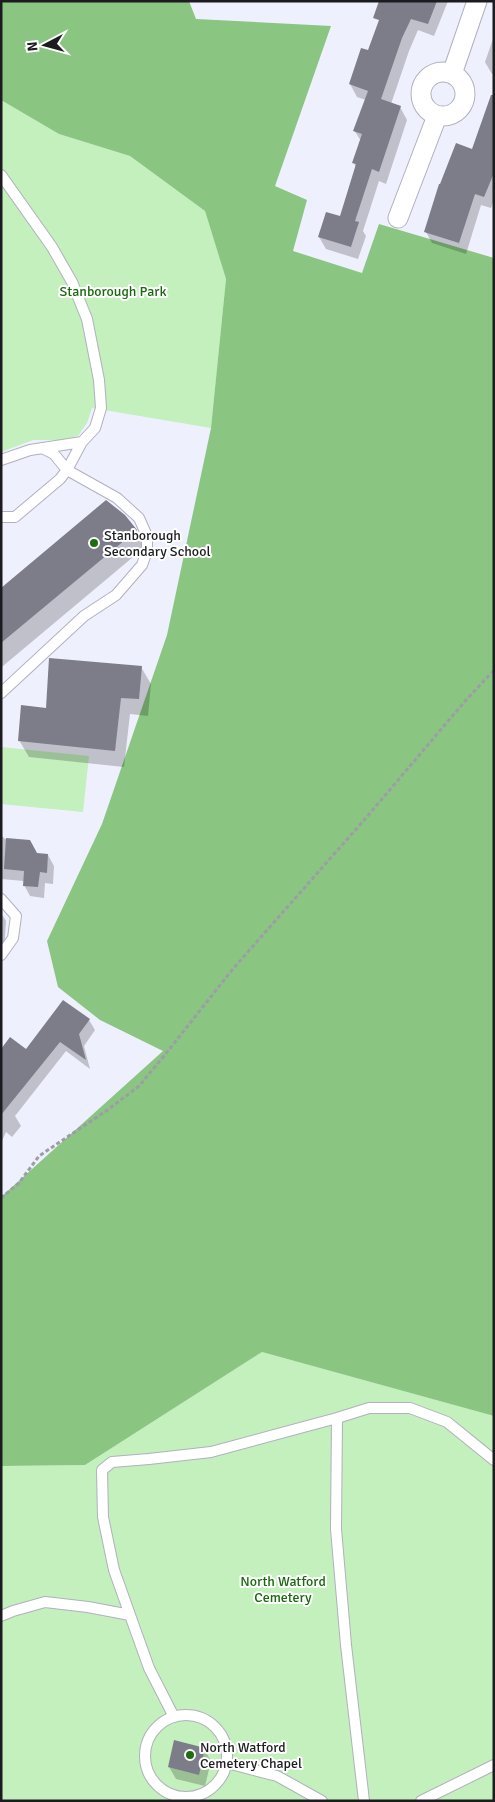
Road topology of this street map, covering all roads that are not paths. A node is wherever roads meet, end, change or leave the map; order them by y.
1 (478, 1) edge
2 (452, 74) junction
3 (437, 116) junction
4 (1, 175) edge
5 (398, 218) dead end
6 (82, 442) junction
7 (42, 448) junction
8 (1, 460) edge
9 (67, 470) junction
10 (1, 516) edge
11 (1, 693) edge
12 (1, 899) edge
13 (1, 955) edge
14 (337, 1418) junction
15 (494, 1460) edge
16 (130, 1615) junction
17 (1, 1616) edge
18 (174, 1717) junction
19 (226, 1763) junction
20 (494, 1765) edge
21 (322, 1801) edge
22 (364, 1801) edge
23 (421, 1801) edge

1 - 2 street
2 - 3 street
2 - 3 street
3 - 5 street
4 - 6 lane
6 - 7 lane
6 - 9 lane
7 - 8 lane
7 - 9 lane
9 - 10 lane
9 - 11 lane
12 - 13 lane
14 - 15 lane
14 - 16 lane
14 - 22 lane
16 - 17 lane
16 - 18 lane
18 - 19 lane
18 - 19 lane
19 - 21 lane
20 - 23 lane

